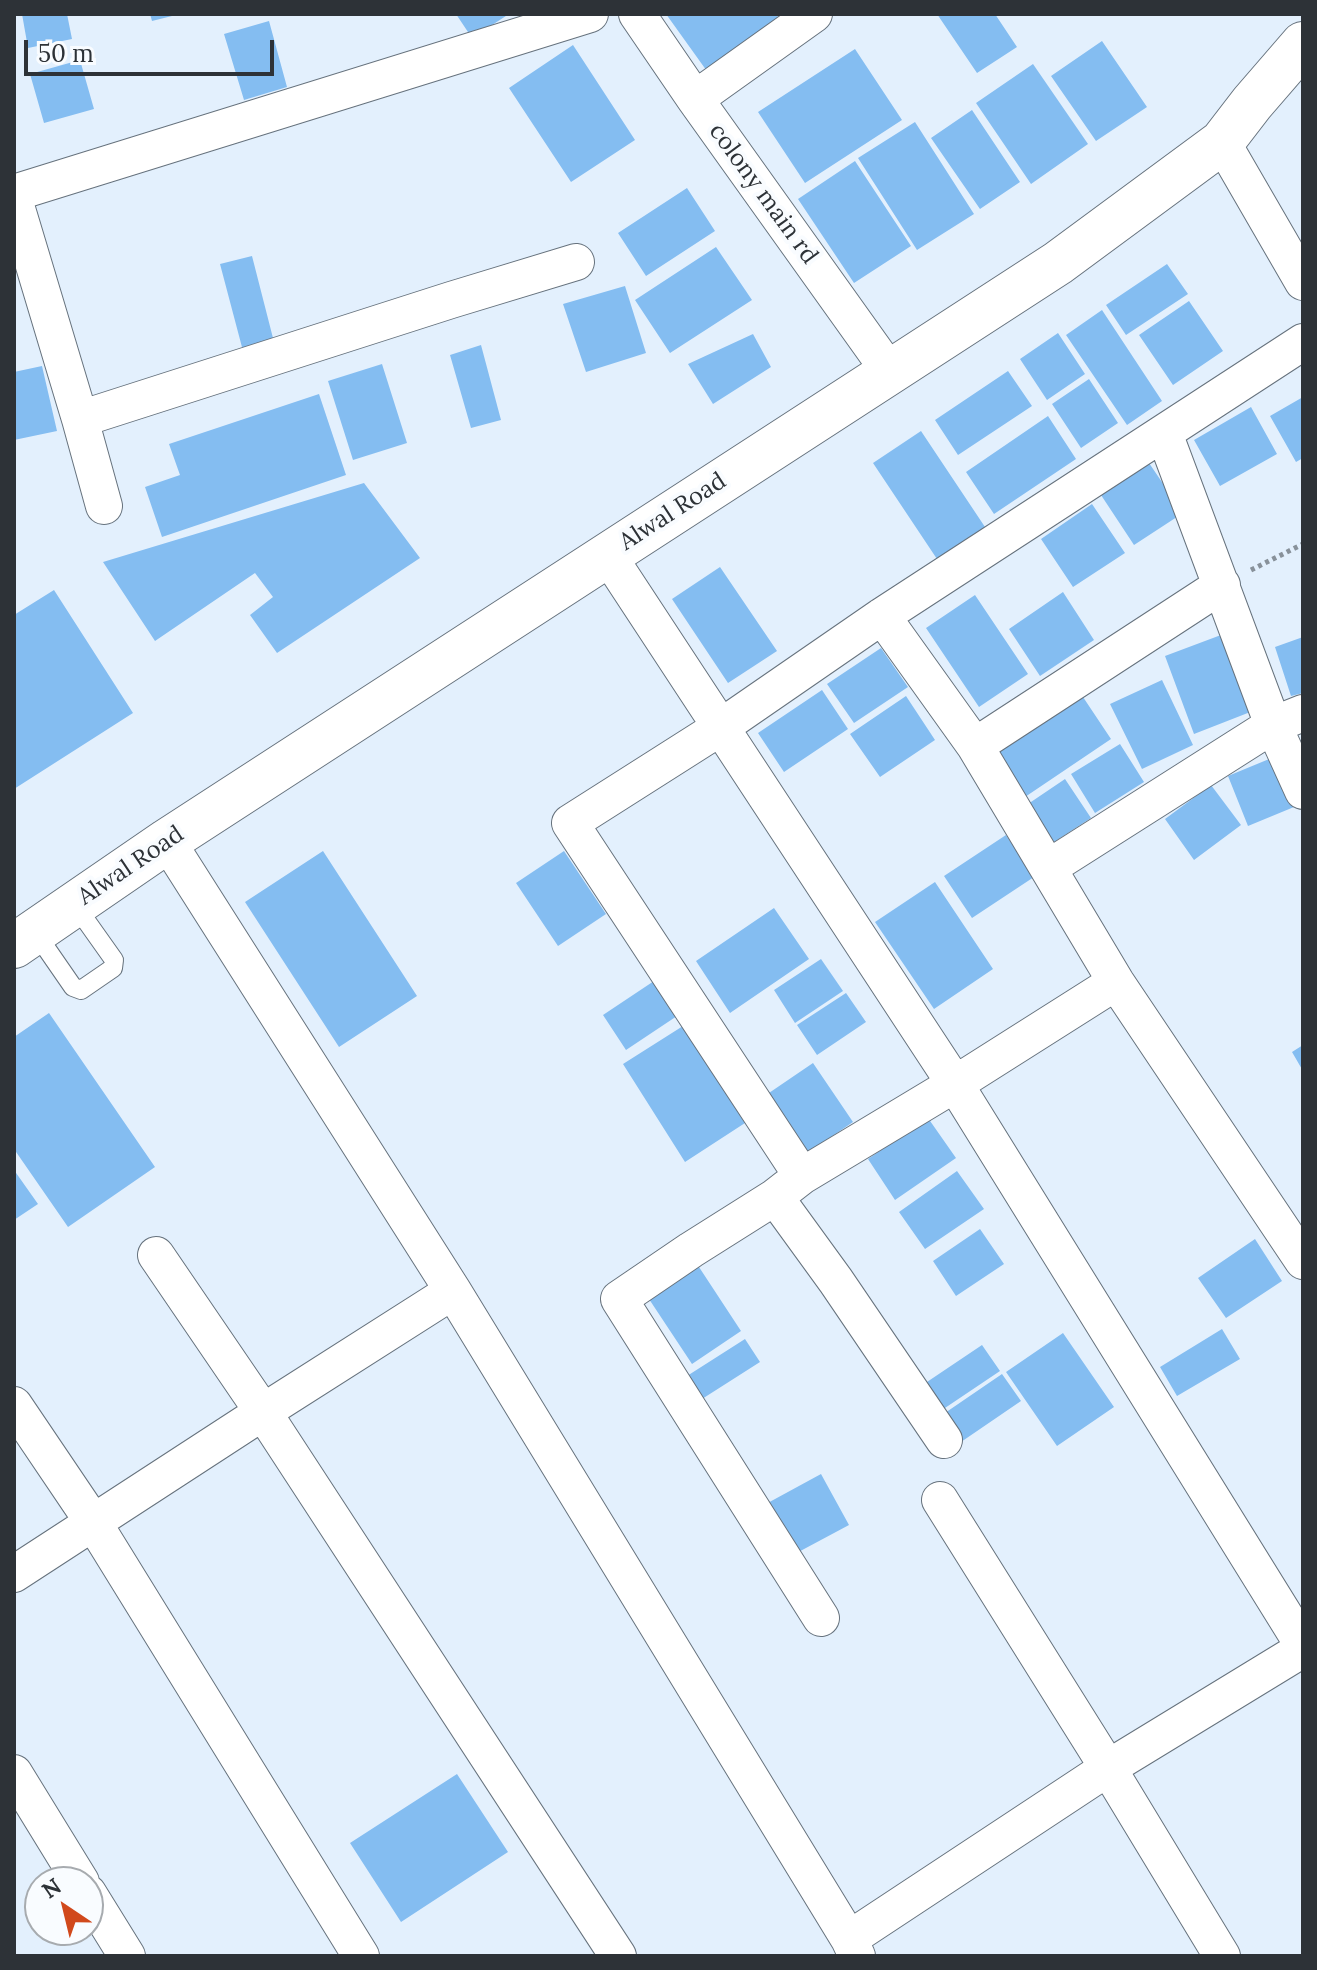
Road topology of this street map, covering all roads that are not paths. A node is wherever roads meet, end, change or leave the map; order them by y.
1 (590, 14) edge
2 (637, 14) edge
3 (814, 14) edge
4 (1303, 44) edge
5 (695, 99) junction
6 (1222, 142) junction
7 (14, 196) edge
8 (576, 262) dead end
9 (1303, 282) edge
10 (1303, 342) edge
11 (890, 372) junction
12 (80, 419) junction
13 (1164, 433) junction
14 (104, 506) dead end
15 (607, 554) junction
16 (1222, 585) junction
17 (882, 616) junction
18 (1288, 719) edge
19 (721, 727) junction
20 (975, 746) junction
21 (1303, 791) edge
22 (167, 841) junction
23 (1048, 868) junction
24 (75, 905) junction
25 (24, 939) edge
26 (1116, 982) junction
27 (955, 1084) junction
28 (789, 1187) junction
29 (156, 1255) dead end
30 (1303, 1261) edge
31 (453, 1291) junction
32 (14, 1405) edge
33 (263, 1412) junction
34 (944, 1440) dead end
35 (940, 1500) dead end
36 (93, 1522) junction
37 (14, 1574) edge
38 (821, 1618) dead end
39 (1303, 1647) edge
40 (1108, 1768) junction
41 (14, 1773) edge
42 (71, 1866) edge
43 (104, 1919) edge
44 (853, 1948) edge
45 (127, 1956) edge
46 (361, 1956) edge
47 (618, 1956) edge
48 (1222, 1956) edge

1 - 7 street
2 - 5 street, colony main rd
3 - 5 street
4 - 6 main road, Alwal Road
5 - 11 street, colony main rd
6 - 9 street
6 - 11 main road, Alwal Road
7 - 12 street
8 - 12 street
10 - 13 street
11 - 15 main road, Alwal Road
12 - 14 street
13 - 16 street
13 - 17 street
15 - 19 street
15 - 22 main road, Alwal Road
16 - 18 street
16 - 20 street
17 - 19 street
17 - 20 street
18 - 21 street
18 - 23 street
19 - 27 street
19 - 28 street
20 - 23 street
22 - 24 main road, Alwal Road
22 - 31 street
23 - 26 street
24 - 25 main road, Alwal Road
24 - 25 lane
26 - 27 street
26 - 30 street
27 - 28 street
27 - 39 street
28 - 34 street
28 - 38 street
29 - 33 street
31 - 33 street
31 - 44 street
32 - 36 street
33 - 36 street
33 - 47 street
35 - 40 street
36 - 37 street
36 - 46 street
39 - 40 street
40 - 44 street
40 - 48 street
41 - 42 street
43 - 45 street

